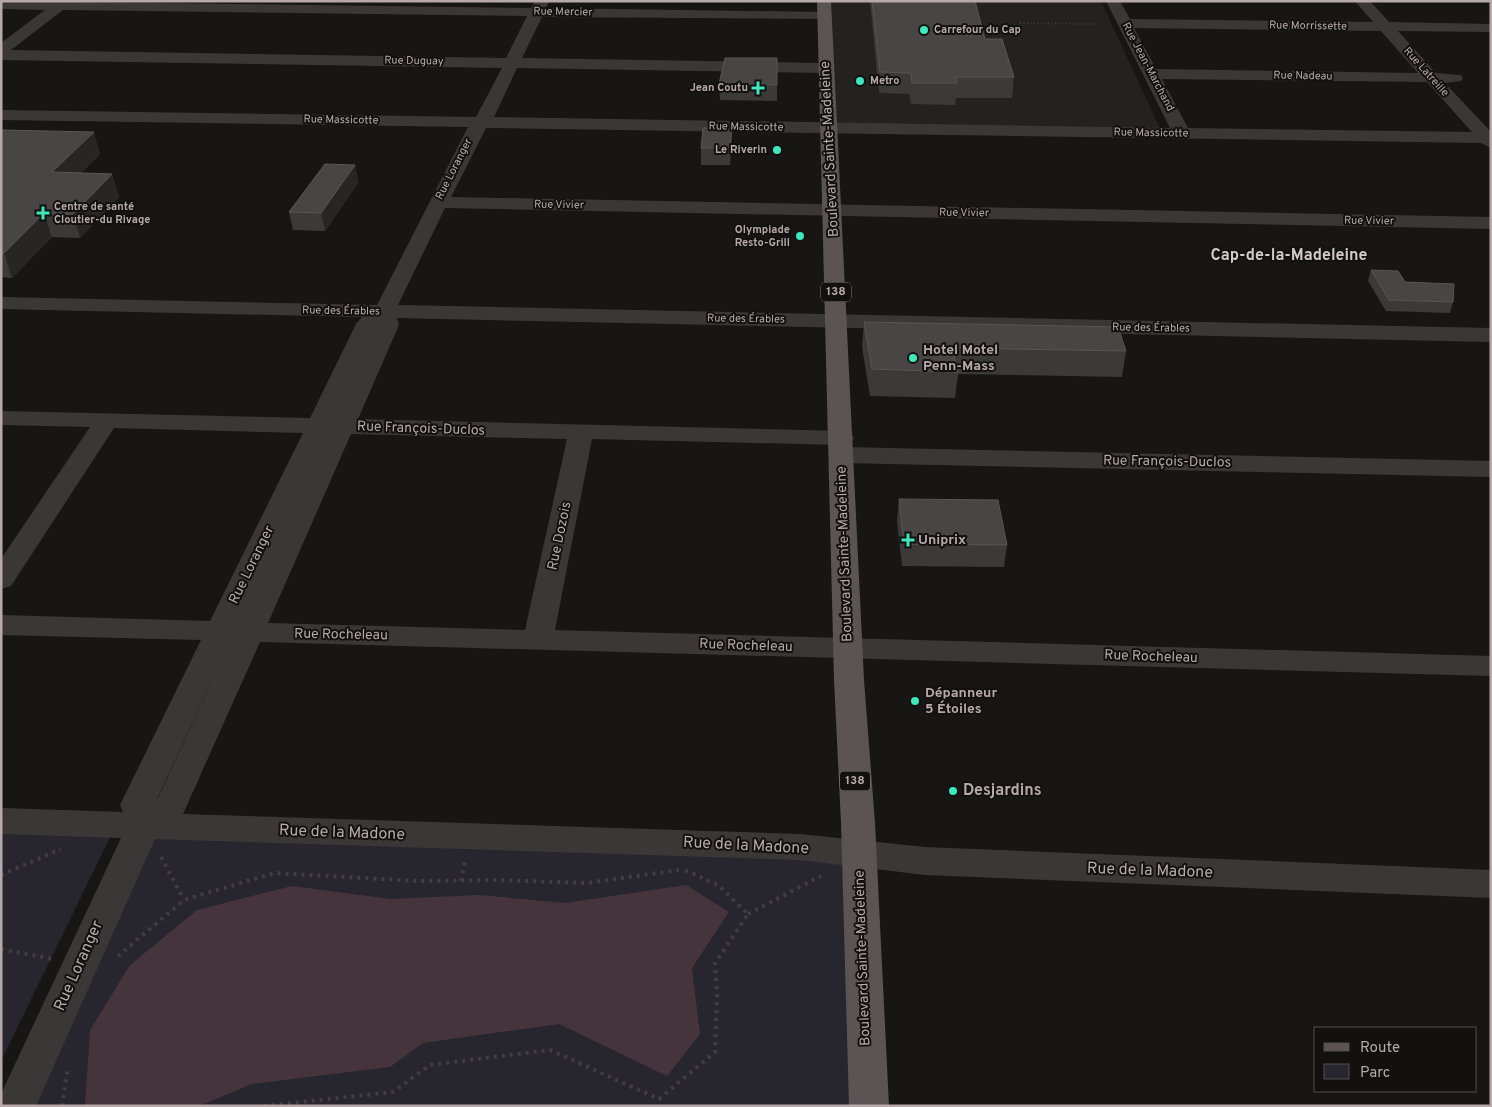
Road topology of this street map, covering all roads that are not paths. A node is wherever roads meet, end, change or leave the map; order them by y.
1 (1113, 1) edge
2 (1362, 1) edge
3 (63, 3) edge
4 (1, 5) edge
5 (539, 7) edge
6 (825, 8) edge
7 (1389, 20) junction
8 (1125, 23) junction
9 (1406, 27) junction
10 (1491, 28) edge
11 (1421, 42) dead end
12 (1, 51) edge
13 (1, 56) edge
14 (513, 63) junction
15 (1441, 63) dead end
16 (826, 68) junction
17 (1151, 74) junction
18 (1431, 78) junction
19 (1455, 78) junction
20 (1468, 93) dead end
21 (1, 115) edge
22 (481, 123) junction
23 (829, 129) junction
24 (1182, 134) junction
25 (1489, 140) edge
26 (438, 202) junction
27 (833, 210) junction
28 (1491, 223) edge
29 (1, 303) edge
30 (384, 312) junction
31 (836, 321) junction
32 (1491, 335) edge
33 (1, 418) edge
34 (106, 421) junction
35 (330, 426) junction
36 (581, 433) junction
37 (842, 447) junction
38 (1491, 469) edge
39 (1, 580) edge
40 (1, 625) edge
41 (234, 632) junction
42 (538, 640) junction
43 (848, 649) junction
44 (1491, 666) edge
45 (1, 821) edge
46 (144, 826) junction
47 (859, 855) junction
48 (1491, 884) edge
49 (16, 1106) edge
50 (869, 1106) edge

1 - 8 street, Rue Jean-Marchand
2 - 7 street, Rue Latreille
3 - 4 street, Rue Mercier
3 - 5 street, Rue Mercier
3 - 12 street
5 - 6 street, Rue Mercier
5 - 14 street, Rue Loranger
6 - 16 main road, Boulevard Sainte-Madeleine / 138
7 - 8 street, Rue Morrissette
7 - 9 street, Rue Morrissette
7 - 18 street, Rue Latreille
8 - 17 street, Rue Jean-Marchand
9 - 10 street, Rue Morrissette
9 - 11 street, Rue Latreille
13 - 14 street, Rue Duguay
14 - 16 street, Rue Duguay
14 - 22 street, Rue Loranger
15 - 19 street, Rue Latreille
16 - 23 main road, Boulevard Sainte-Madeleine / 138
17 - 18 street, Rue Nadeau
17 - 24 street, Rue Jean-Marchand
18 - 19 street, Rue Nadeau
18 - 25 street, Rue Latreille
19 - 20 street, Rue Latreille
21 - 22 street, Rue Massicotte
22 - 23 street, Rue Massicotte
22 - 26 street, Rue Loranger
23 - 24 street, Rue Massicotte
23 - 27 main road, Boulevard Sainte-Madeleine / 138
24 - 25 street, Rue Massicotte
26 - 27 street, Rue Vivier
26 - 30 street, Rue Loranger
27 - 28 street, Rue Vivier
27 - 31 main road, Boulevard Sainte-Madeleine / 138
29 - 30 street, Rue des Érables
30 - 31 street, Rue des Érables
30 - 35 street, Rue Loranger
31 - 32 street, Rue des Érables
31 - 37 main road, Boulevard Sainte-Madeleine / 138
33 - 34 street, Rue François-Duclos
34 - 35 street, Rue François-Duclos
34 - 39 street
35 - 36 street, Rue François-Duclos
35 - 41 street, Rue Loranger
36 - 37 street, Rue François-Duclos
36 - 42 street, Rue Dozois
37 - 38 street, Rue François-Duclos
37 - 43 main road, Boulevard Sainte-Madeleine / 138
40 - 41 street, Rue Rocheleau
41 - 42 street, Rue Rocheleau
41 - 46 street, Rue Loranger
42 - 43 street, Rue Rocheleau
43 - 44 street, Rue Rocheleau
43 - 47 main road, Boulevard Sainte-Madeleine / 138
45 - 46 street, Rue de la Madone
46 - 47 street, Rue de la Madone
46 - 49 street, Rue Loranger
47 - 48 street, Rue de la Madone
47 - 50 main road, Boulevard Sainte-Madeleine / 138

